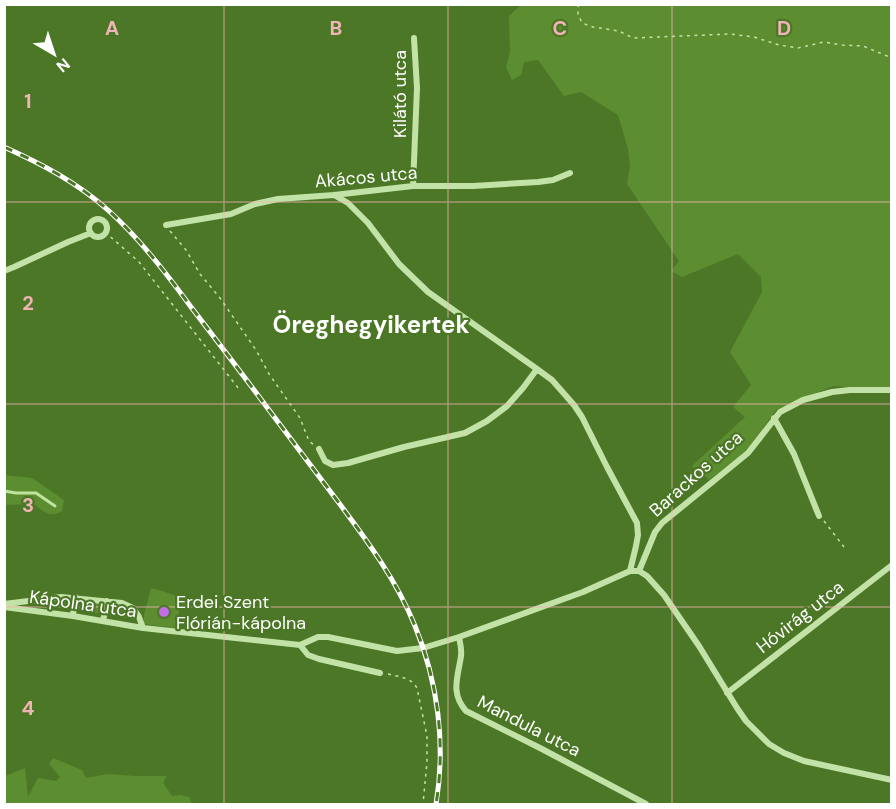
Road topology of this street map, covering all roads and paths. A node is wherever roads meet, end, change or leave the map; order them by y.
1 (578, 4) edge
2 (414, 38) dead end
3 (891, 58) edge
4 (570, 172) dead end
5 (413, 186) junction
6 (334, 195) junction
7 (166, 225) joint
8 (105, 232) junction
9 (91, 233) junction
10 (4, 271) edge
11 (537, 369) junction
12 (238, 389) dead end
13 (891, 390) edge
14 (774, 418) junction
15 (319, 449) joint
16 (819, 516) joint
17 (844, 547) dead end
18 (891, 565) edge
19 (630, 571) junction
20 (639, 572) junction
21 (75, 597) junction
22 (107, 601) junction
23 (4, 606) edge
24 (73, 616) junction
25 (104, 621) junction
26 (143, 628) junction
27 (459, 637) junction
28 (300, 645) junction
29 (380, 673) joint
30 (727, 693) junction
31 (891, 780) edge
32 (423, 804) edge
33 (646, 804) edge

1 - 3 path
2 - 5 street, Kilátó utca
4 - 5 street, Akácos utca
5 - 6 street, Akácos utca
6 - 7 street, Akácos utca
6 - 11 street
7 - 15 path
8 - 9 street
8 - 9 street
8 - 12 path
9 - 10 street
11 - 15 street
11 - 19 street, Barackos utca
13 - 14 street, Barackos utca
14 - 16 street
14 - 20 street, Barackos utca
16 - 17 path
18 - 30 street, Hóvirág utca
19 - 20 street
19 - 27 street
20 - 30 street
21 - 22 street
21 - 23 street
21 - 24 street
22 - 25 street
22 - 26 street
23 - 24 street, Kápolna utca
24 - 25 street, Kápolna utca
25 - 26 street, Kápolna utca
26 - 28 street, Kápolna utca
27 - 28 street, Kápolna utca
27 - 33 street, Mandula utca
28 - 29 street, Kápolna utca
29 - 32 path
30 - 31 street

